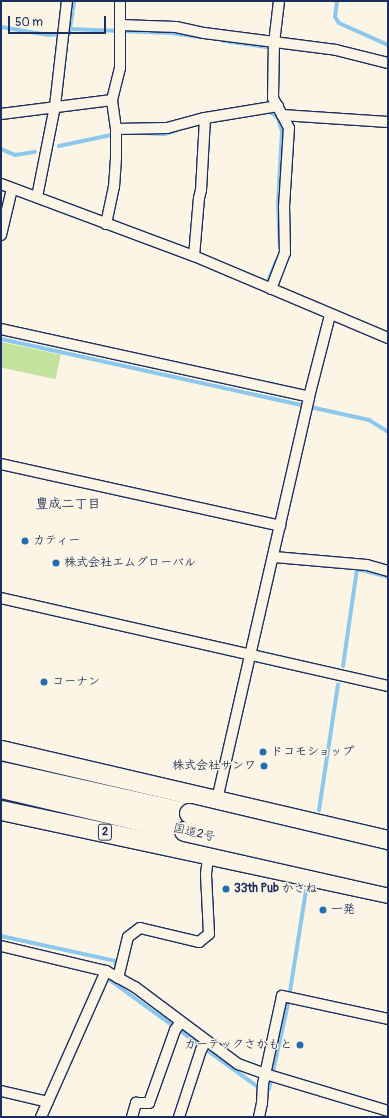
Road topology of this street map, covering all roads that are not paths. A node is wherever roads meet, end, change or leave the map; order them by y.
1 (67, 1) edge
2 (120, 1) edge
3 (279, 1) edge
4 (120, 29) junction
5 (274, 43) junction
6 (388, 63) edge
7 (112, 100) junction
8 (55, 106) junction
9 (280, 110) junction
10 (1, 114) edge
11 (205, 121) junction
12 (388, 122) edge
13 (117, 132) junction
14 (1, 184) edge
15 (12, 189) junction
16 (37, 197) junction
17 (106, 224) junction
18 (1, 235) edge
19 (194, 256) junction
20 (271, 289) junction
21 (330, 315) junction
22 (1, 329) edge
23 (388, 338) edge
24 (307, 403) junction
25 (1, 464) edge
26 (280, 526) junction
27 (274, 557) junction
28 (388, 571) edge
29 (1, 598) edge
30 (251, 655) junction
31 (388, 686) edge
32 (1, 750) edge
33 (1, 771) edge
34 (1, 788) edge
35 (1, 800) edge
36 (217, 801) junction
37 (89, 808) junction
38 (1, 810) edge
39 (187, 822) junction
40 (388, 840) edge
41 (208, 853) junction
42 (388, 860) edge
43 (388, 876) edge
44 (388, 893) edge
45 (1, 946) edge
46 (106, 970) junction
47 (118, 978) junction
48 (388, 1019) edge
49 (178, 1026) junction
50 (204, 1046) junction
51 (270, 1075) junction
52 (1, 1091) edge
53 (48, 1102) junction
54 (383, 1112) edge
55 (41, 1117) edge
56 (132, 1117) edge
57 (179, 1117) edge
58 (259, 1117) edge

1 - 8 street
2 - 4 street
3 - 5 street
4 - 5 street
4 - 7 street
5 - 6 street
5 - 9 street
7 - 8 street
7 - 13 street
8 - 10 street
8 - 16 street
9 - 11 street
9 - 12 street
9 - 20 street
11 - 13 street
11 - 19 street
13 - 17 street
14 - 15 street
15 - 16 street
15 - 18 street
16 - 17 street
17 - 19 street
19 - 20 street
20 - 21 street
21 - 23 street
21 - 24 street
22 - 24 street
24 - 26 street
25 - 26 street
26 - 27 street
27 - 28 street
27 - 30 street
29 - 30 street
30 - 31 street
30 - 36 street
32 - 36 highway
33 - 39 highway, 国道2号 / 2
34 - 37 highway, 国道2号 / 2
35 - 37 highway
36 - 40 highway
36 - 41 street
37 - 39 highway, 国道2号 / 2
38 - 41 highway, 2
39 - 42 highway, 国道2号 / 2, bridge
39 - 43 highway, 国道2号 / 2, bridge
41 - 44 highway, 2
41 - 47 street
45 - 46 street
46 - 47 street
46 - 53 street
47 - 49 street
48 - 51 street
49 - 50 street
49 - 56 street
50 - 51 street
50 - 57 street
51 - 54 street
51 - 58 street
52 - 53 street
53 - 55 street

